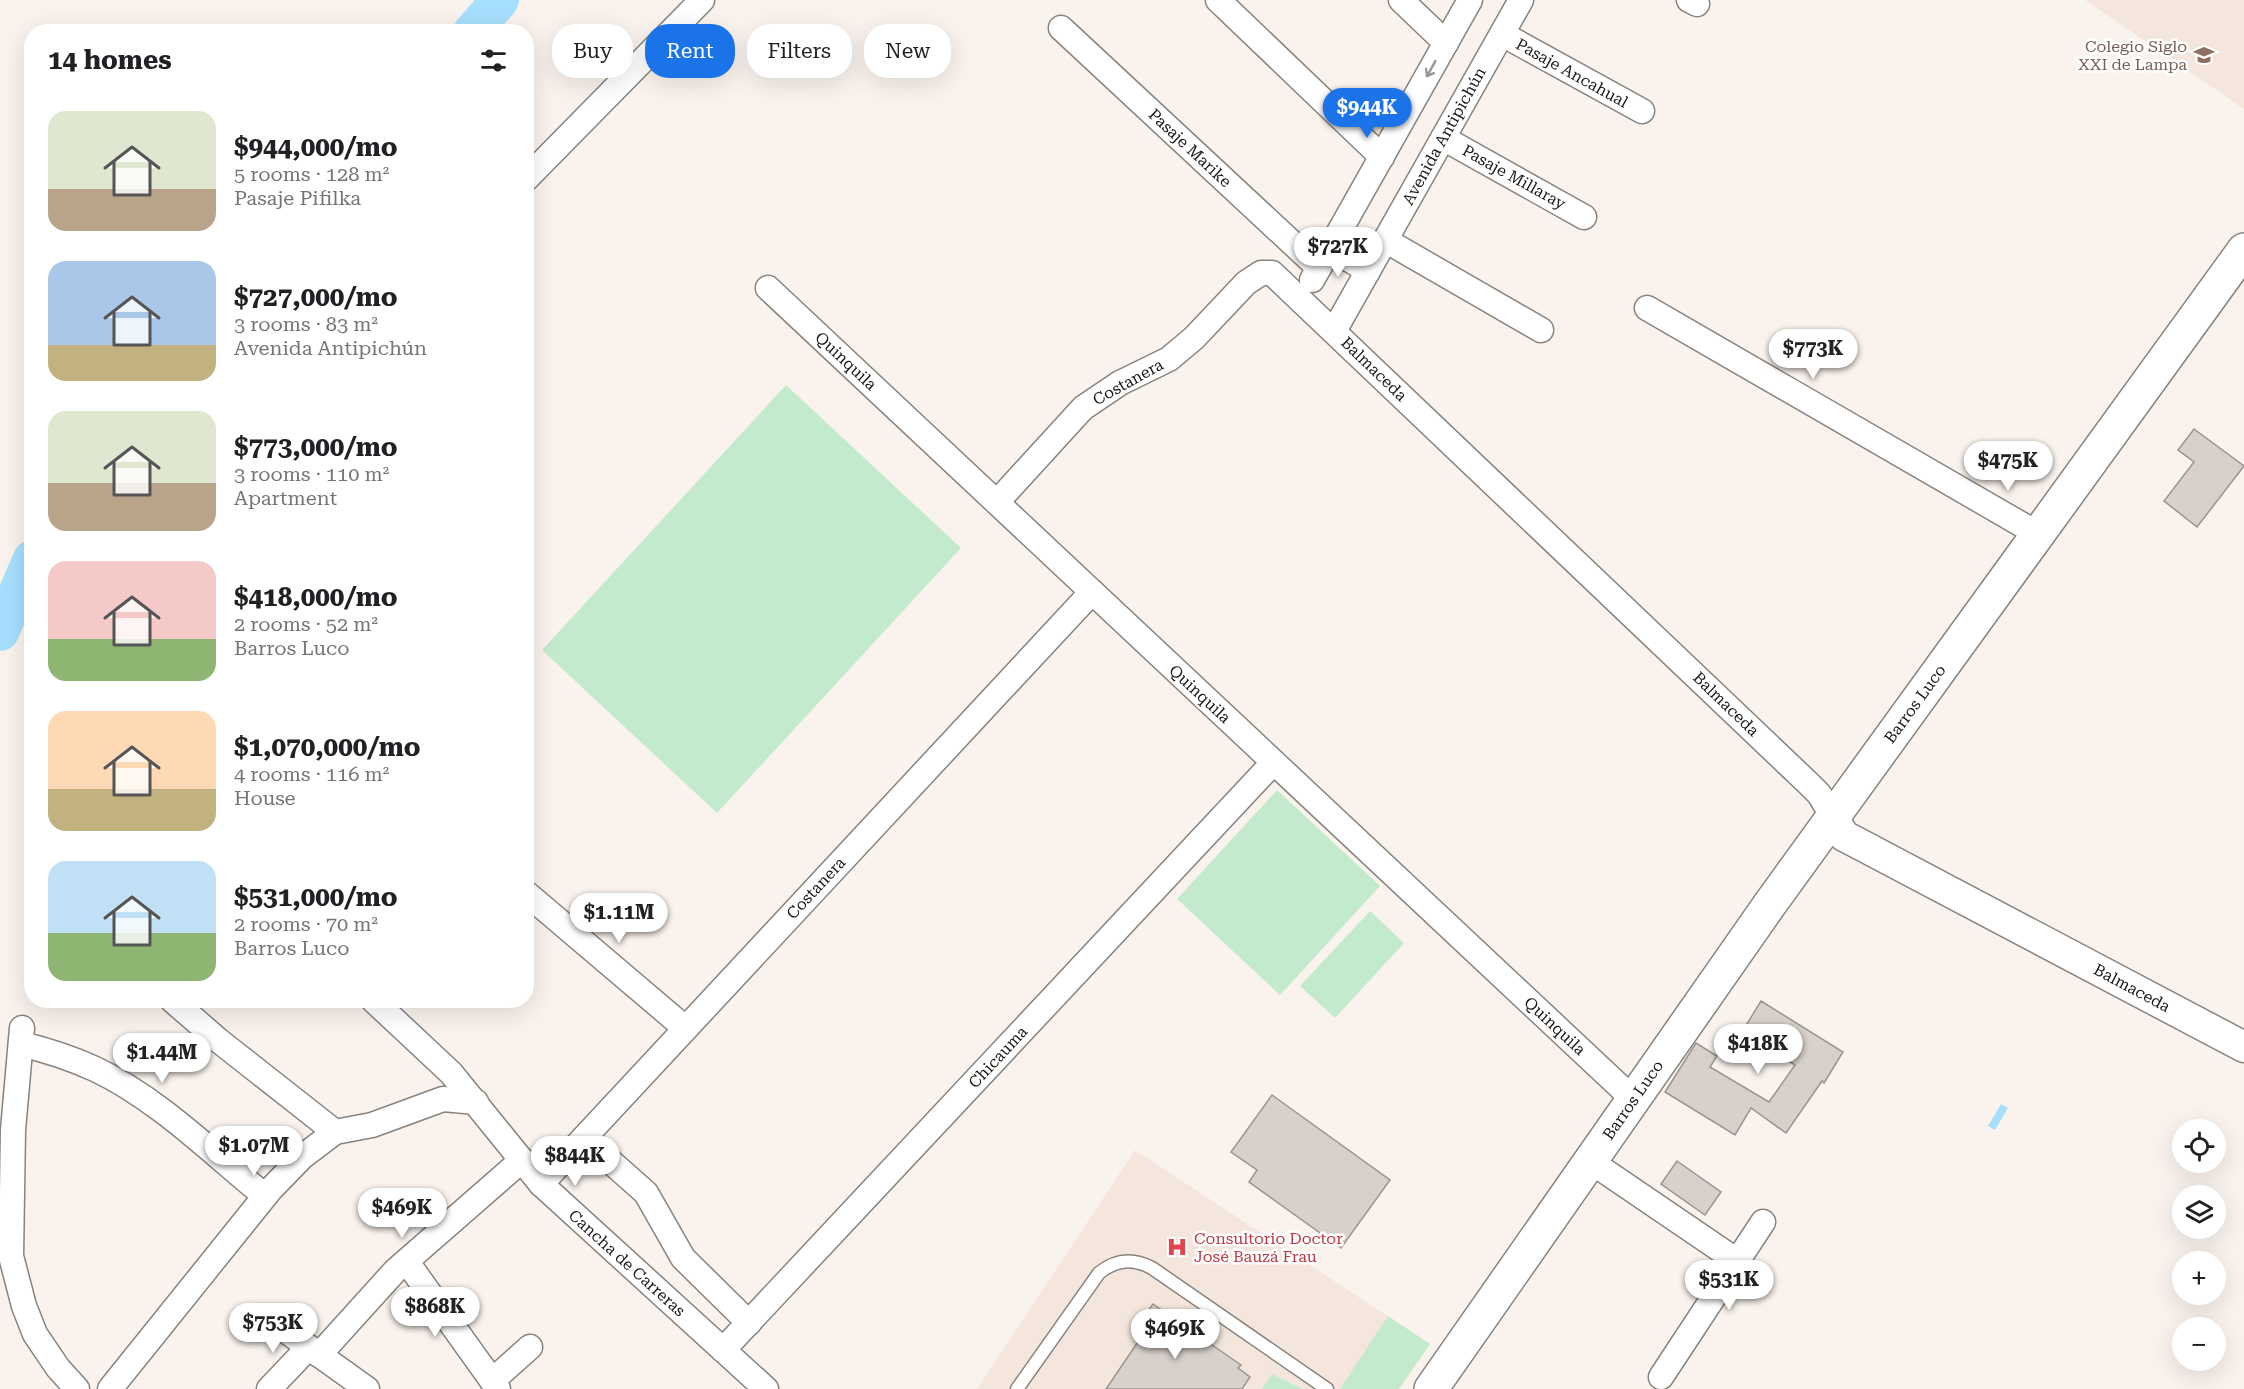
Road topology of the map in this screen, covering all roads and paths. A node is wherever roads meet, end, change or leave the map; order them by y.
1 (702, 0) edge
2 (1218, 0) edge
3 (1401, 0) edge
4 (1470, 0) edge
5 (1521, 0) edge
6 (1061, 28) dead end
7 (1502, 34) junction
8 (1446, 43) junction
9 (1642, 111) dead end
10 (1443, 138) junction
11 (1382, 157) junction
12 (534, 170) edge
13 (1584, 217) dead end
14 (1386, 240) junction
15 (2244, 250) edge
16 (1324, 258) junction
17 (1267, 272) joint
18 (1368, 272) junction
19 (768, 288) dead end
20 (1301, 299) junction
21 (1647, 308) dead end
22 (1541, 330) dead end
23 (1334, 331) junction
24 (998, 502) junction
25 (2038, 534) junction
26 (1092, 592) junction
27 (1273, 763) junction
28 (1833, 817) junction
29 (534, 900) edge
30 (181, 1008) edge
31 (382, 1008) edge
32 (685, 1028) junction
33 (2244, 1047) edge
34 (1634, 1099) junction
35 (477, 1102) junction
36 (335, 1132) junction
37 (584, 1138) junction
38 (522, 1160) junction
39 (1590, 1161) junction
40 (541, 1184) junction
41 (265, 1196) junction
42 (1763, 1222) dead end
43 (1737, 1261) junction
44 (407, 1262) junction
45 (268, 1318) dead end
46 (749, 1323) junction
47 (530, 1347) dead end
48 (723, 1350) junction
49 (313, 1352) junction
50 (1661, 1377) dead end
51 (495, 1385) edge
52 (77, 1389) edge
53 (110, 1389) edge
54 (269, 1389) edge
55 (367, 1389) edge
56 (766, 1389) edge
57 (1017, 1389) edge
58 (1327, 1389) edge
59 (1431, 1389) edge

1 - 12 street
2 - 11 street
3 - 8 street
4 - 8 street
5 - 7 street, Avenida Antipichún
6 - 16 street, Pasaje Marike
7 - 9 street, Pasaje Ancahual
7 - 10 street, Avenida Antipichún
8 -> 11 street
10 - 13 street, Pasaje Millaray
10 - 14 street, Avenida Antipichún
11 - 16 street
14 - 18 street, Avenida Antipichún
14 - 22 street
15 - 25 main road, Barros Luco
16 - 18 street
16 - 20 street
17 - 20 street, Balmaceda
17 - 24 street, Costanera
18 - 23 street, Avenida Antipichún
19 - 24 street, Quinquila
20 - 23 street, Balmaceda
21 - 25 street
23 - 28 street, Balmaceda
24 - 26 street, Quinquila
25 - 28 main road, Barros Luco
26 - 27 street, Quinquila
26 - 32 street, Costanera
27 - 34 street, Quinquila
27 - 46 street, Chicauma
28 - 33 street, Balmaceda
28 - 34 main road, Barros Luco
29 - 32 street
30 - 36 street
31 - 35 street, Cancha de Carreras
32 - 37 street, Costanera
34 - 39 main road, Barros Luco
35 - 36 street
35 - 38 street, Cancha de Carreras
36 - 41 street
37 - 40 street, Costanera
37 - 46 street
38 - 40 street, Cancha de Carreras
38 - 44 street
39 - 43 street
39 - 59 main road, Barros Luco
40 - 48 street, Cancha de Carreras
41 - 52 street
41 - 53 street
42 - 43 street
43 - 50 street
44 - 49 street
44 - 51 street
45 - 49 street
46 - 48 street, Chicauma
47 - 51 street
48 - 56 street, Cancha de Carreras
49 - 54 street
49 - 55 street
57 - 58 lane

